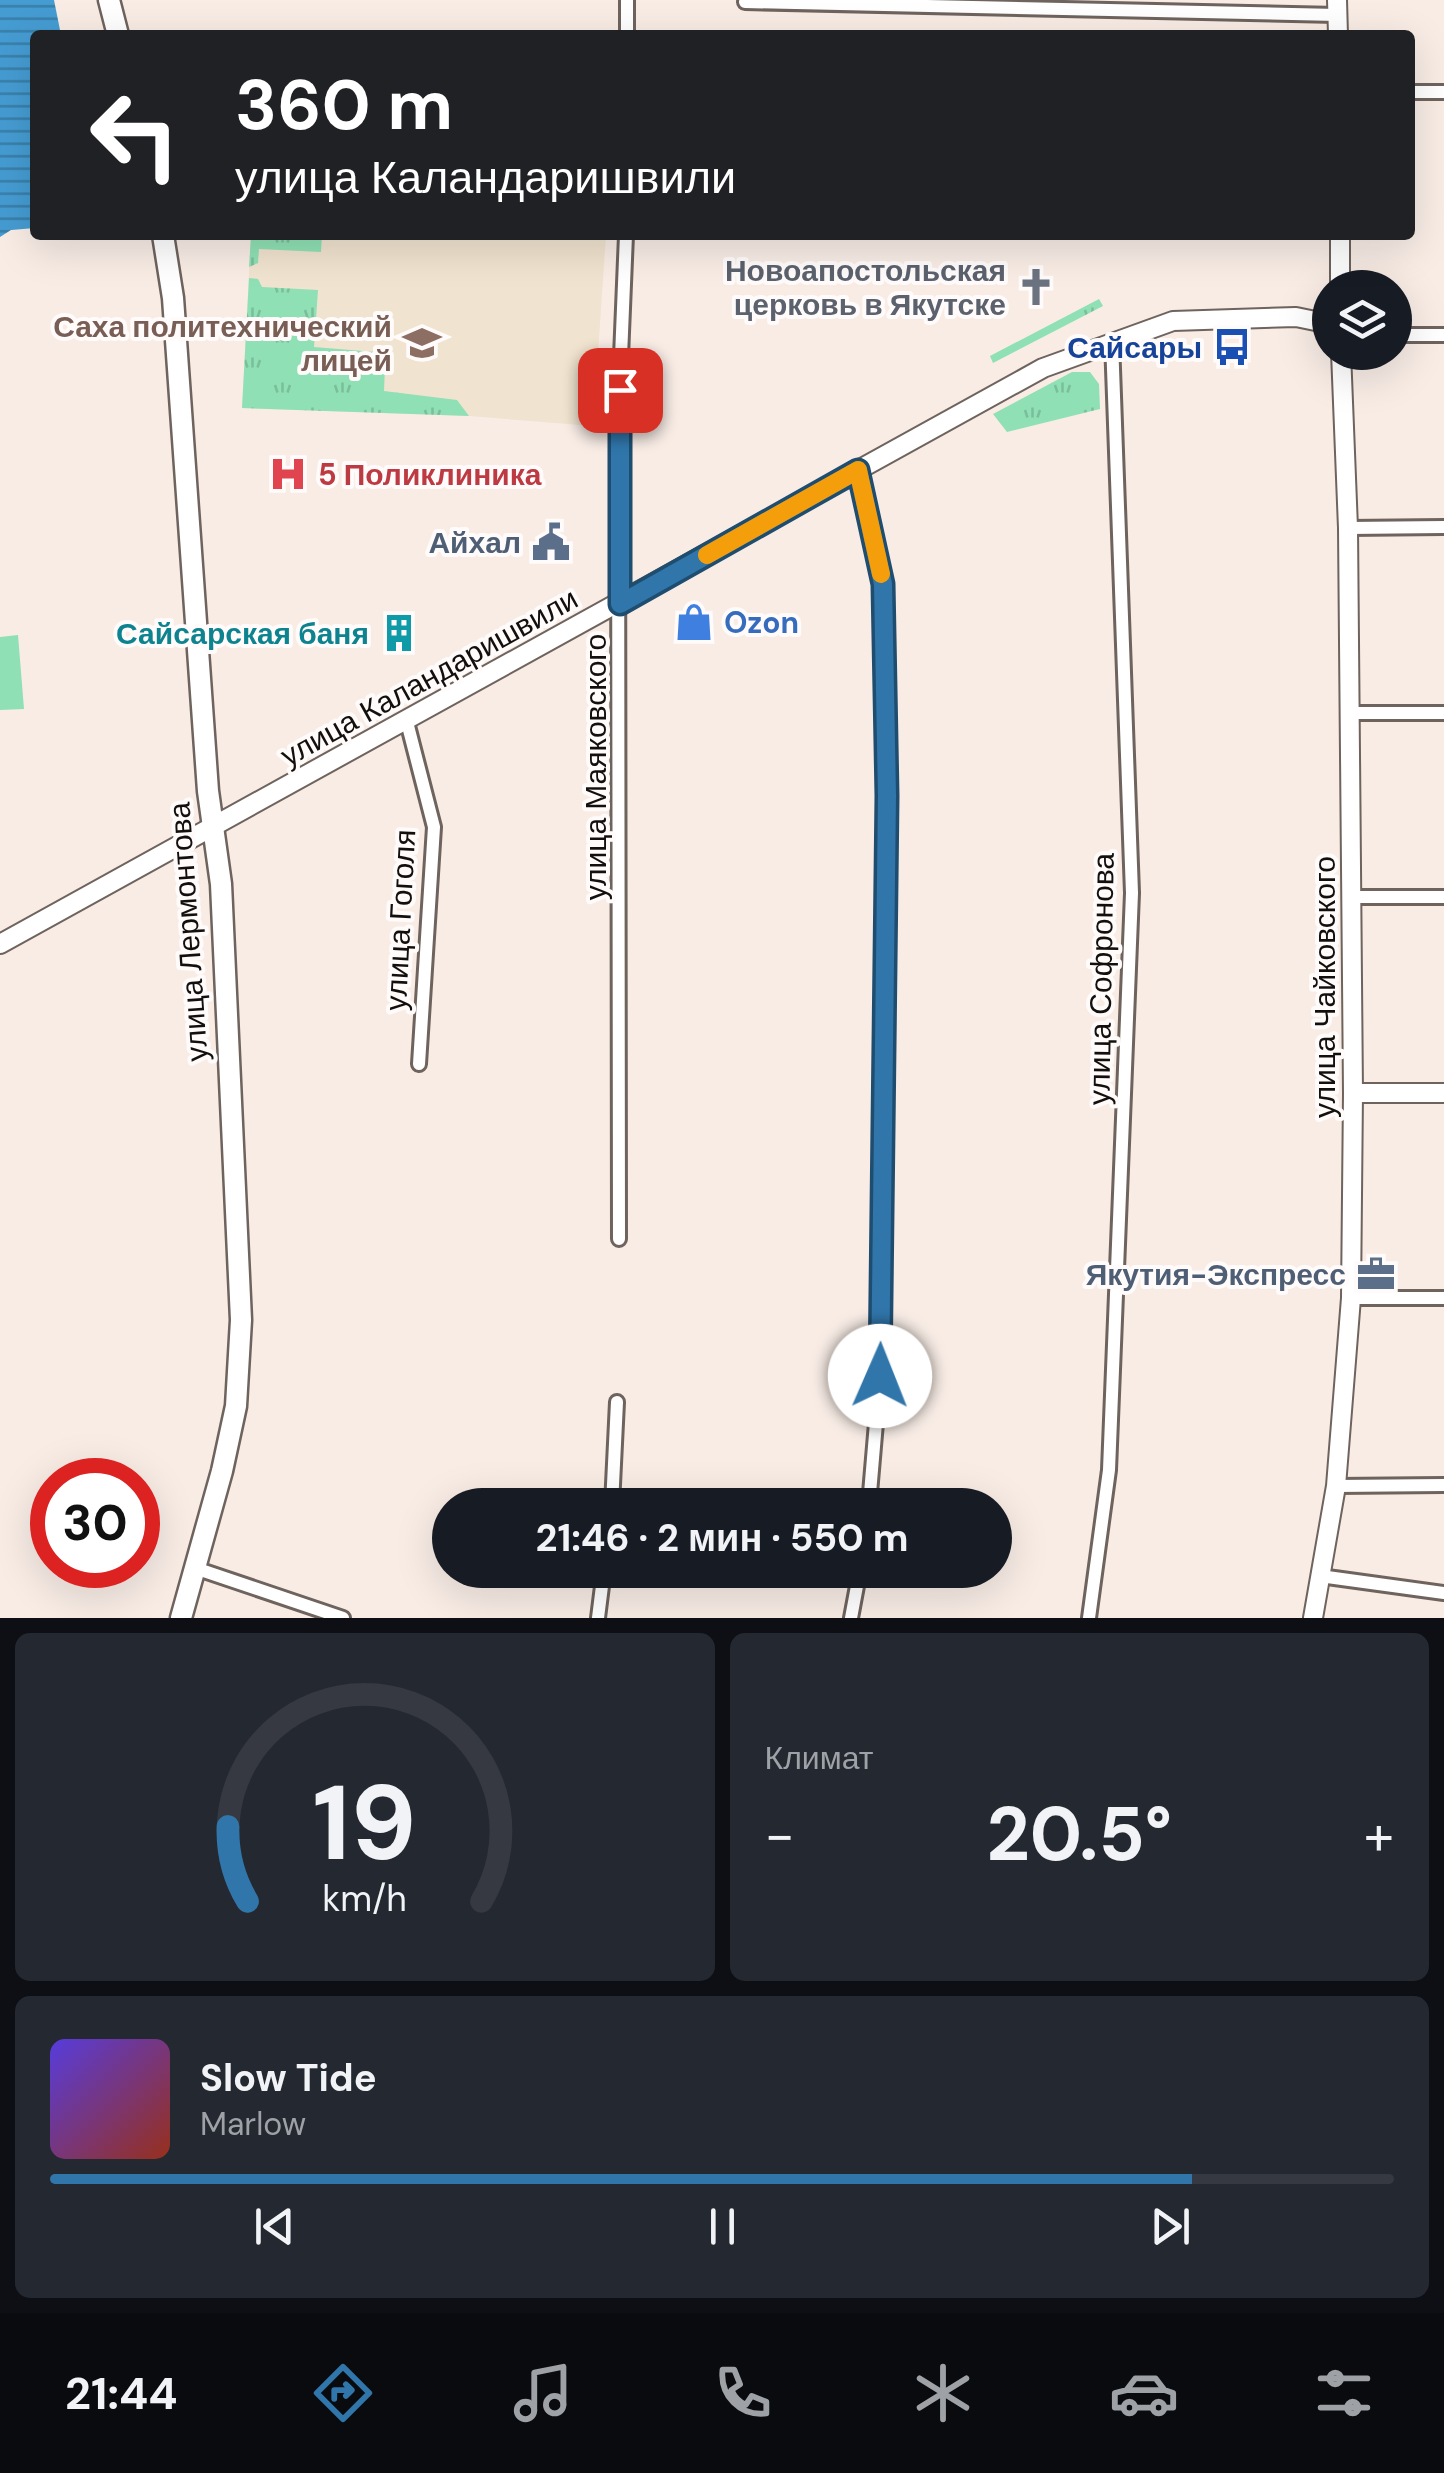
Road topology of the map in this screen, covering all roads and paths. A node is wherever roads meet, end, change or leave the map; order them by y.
1 (109, 0) edge
2 (627, 0) edge
3 (745, 2) edge
4 (1337, 8) edge
5 (117, 30) edge
6 (627, 30) edge
7 (1415, 92) edge
8 (1444, 92) edge
9 (163, 240) edge
10 (626, 240) edge
11 (1340, 240) edge
12 (1340, 270) edge
13 (1312, 320) edge
14 (1444, 334) edge
15 (1412, 335) edge
16 (1112, 341) junction
17 (1342, 370) edge
18 (858, 470) junction
19 (1348, 528) junction
20 (1444, 528) edge
21 (620, 604) junction
22 (1350, 713) junction
23 (1444, 713) edge
24 (407, 722) junction
25 (212, 826) junction
26 (1352, 897) junction
27 (1444, 897) edge
28 (0, 944) edge
29 (419, 1064) dead end
30 (1354, 1093) junction
31 (1444, 1094) edge
32 (619, 1239) dead end
33 (1350, 1298) junction
34 (1444, 1298) edge
35 (617, 1402) dead end
36 (1444, 1485) edge
37 (1336, 1486) junction
38 (613, 1488) edge
39 (870, 1488) edge
40 (196, 1568) junction
41 (1320, 1576) junction
42 (602, 1588) edge
43 (857, 1588) edge
44 (1444, 1592) edge
45 (181, 1618) edge
46 (343, 1618) edge
47 (598, 1618) edge
48 (851, 1618) edge
49 (1090, 1618) edge
50 (1313, 1618) edge

1 - 5 main road
2 - 6 street
3 - 4 street
7 - 8 street
9 - 25 main road, улица Лермонтова
10 - 21 street, улица Маяковского
11 - 12 street
13 - 16 street, улица Каландаришвили
14 - 15 street
16 - 18 street, улица Каландаришвили
16 - 49 street, улица Софронова
17 - 19 street, улица Чайковского
18 - 21 street, улица Каландаришвили
18 - 39 street
19 - 20 street
19 - 22 street, улица Чайковского
21 - 24 street, улица Каландаришвили
21 - 32 street, улица Маяковского
22 - 23 street
22 - 26 street, улица Чайковского
24 - 25 street, улица Каландаришвили
24 - 29 street, улица Гоголя
25 - 28 street, улица Каландаришвили
25 - 40 main road, улица Лермонтова
26 - 27 street
26 - 30 street, улица Чайковского
30 - 31 street
30 - 33 street, улица Чайковского
33 - 34 street
33 - 37 street, улица Чайковского
35 - 38 street
36 - 37 street
37 - 41 street, улица Чайковского
40 - 45 main road, улица Лермонтова
40 - 46 street
41 - 44 street
41 - 50 street, улица Чайковского
42 - 47 street
43 - 48 street

